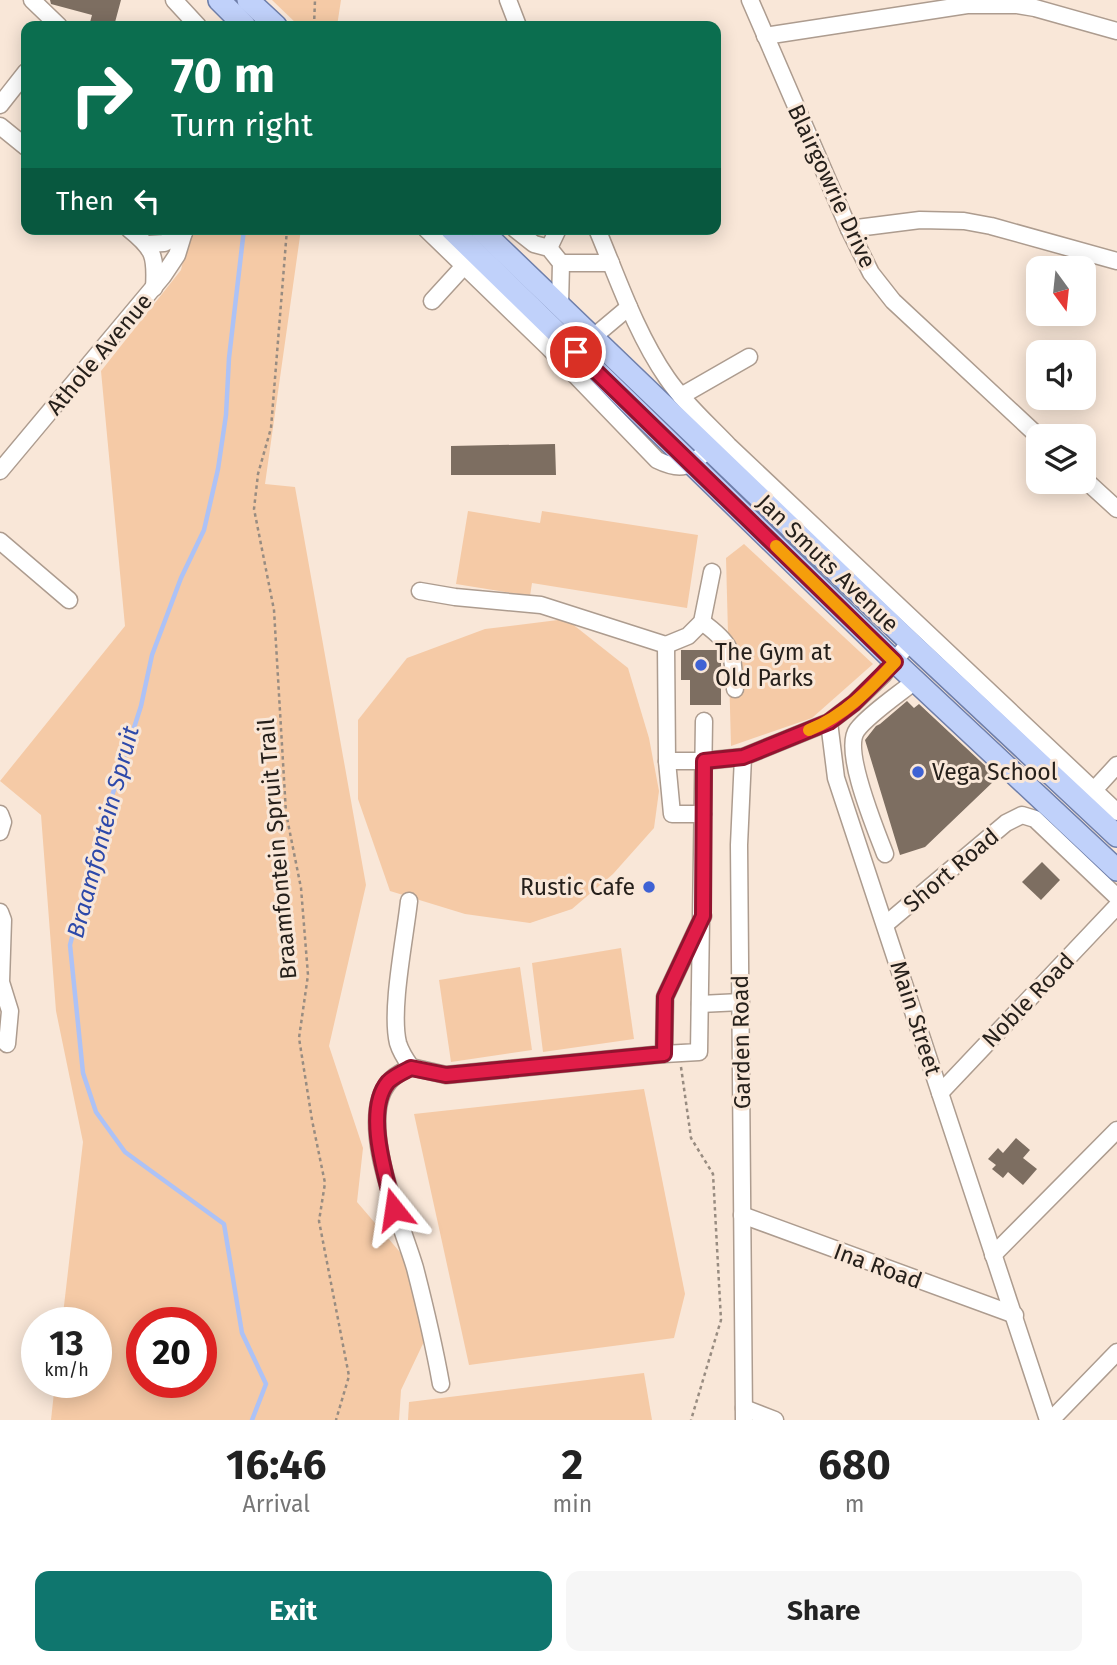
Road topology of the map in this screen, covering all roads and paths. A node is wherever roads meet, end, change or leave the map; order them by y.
1 (32, 0) edge
2 (174, 0) edge
3 (315, 0) edge
4 (508, 0) edge
5 (750, 0) edge
6 (236, 10) edge
7 (54, 21) edge
8 (193, 21) edge
9 (263, 21) edge
10 (314, 21) edge
11 (516, 21) edge
12 (1117, 31) edge
13 (765, 36) junction
14 (21, 78) edge
15 (0, 105) edge
16 (0, 126) edge
17 (21, 143) edge
18 (849, 229) junction
19 (137, 235) edge
20 (178, 235) edge
21 (184, 235) edge
22 (287, 235) edge
23 (432, 235) edge
24 (457, 235) edge
25 (486, 235) edge
26 (523, 235) edge
27 (555, 235) edge
28 (599, 235) edge
29 (148, 244) junction
30 (549, 248) junction
31 (1117, 261) edge
32 (561, 263) junction
33 (611, 263) junction
34 (464, 266) junction
35 (154, 288) junction
36 (432, 301) dead end
37 (560, 305) junction
38 (629, 307) junction
39 (592, 336) junction
40 (576, 352) junction
41 (749, 358) dead end
42 (681, 396) junction
43 (1026, 425) edge
44 (709, 449) junction
45 (691, 465) junction
46 (0, 471) edge
47 (1096, 490) edge
48 (1117, 509) edge
49 (0, 541) edge
50 (712, 572) dead end
51 (420, 591) dead end
52 (69, 600) dead end
53 (702, 622) junction
54 (910, 642) junction
55 (666, 645) junction
56 (895, 662) junction
57 (915, 681) junction
58 (735, 690) dead end
59 (704, 721) dead end
60 (829, 722) junction
61 (743, 757) junction
62 (667, 761) junction
63 (704, 761) junction
64 (1117, 765) edge
65 (1094, 790) junction
66 (863, 793) junction
67 (843, 800) junction
68 (1117, 812) edge
69 (0, 814) edge
70 (703, 814) junction
71 (0, 832) edge
72 (1117, 836) edge
73 (884, 854) dead end
74 (1117, 870) edge
75 (1117, 897) edge
76 (409, 901) dead end
77 (1117, 906) edge
78 (0, 912) edge
79 (703, 916) junction
80 (886, 925) junction
81 (1, 982) edge
82 (741, 1002) junction
83 (700, 1004) junction
84 (7, 1044) dead end
85 (672, 1053) junction
86 (411, 1068) junction
87 (940, 1093) junction
88 (1117, 1130) edge
89 (742, 1215) junction
90 (993, 1255) junction
91 (1015, 1315) junction
92 (1117, 1352) edge
93 (441, 1384) dead end
94 (744, 1414) edge
95 (336, 1420) edge
96 (691, 1420) edge
97 (775, 1420) edge
98 (1049, 1420) edge

1 - 7 street
2 - 8 street
3 - 10 path
4 - 11 street
5 - 13 street, Blairgowrie Drive
6 - 9 main road
12 - 13 street
13 - 18 street, Blairgowrie Drive
14 - 15 street
16 - 17 street
18 - 31 street
18 - 43 street, Blairgowrie Drive
19 - 29 street
20 - 29 street
21 - 35 street, Athole Avenue
22 - 95 path, Braamfontein Spruit Trail
23 - 34 street
24 - 40 main road, Jan Smuts Avenue
25 - 37 main road, Jan Smuts Avenue
26 - 30 street
27 - 30 street
28 - 33 street, Jan Smuts Avenue
29 - 35 street
30 - 32 street
32 - 33 street
32 - 37 street
33 - 38 street, Jan Smuts Avenue
34 - 36 street
34 - 45 street
35 - 46 street, Athole Avenue
37 - 39 main road, Jan Smuts Avenue
38 - 39 street
38 - 42 street, Jan Smuts Avenue
39 - 40 street
39 - 44 main road, Jan Smuts Avenue
40 - 45 main road, Jan Smuts Avenue
41 - 42 street
42 - 65 street, Jan Smuts Avenue
44 - 45 street
44 - 54 main road, Jan Smuts Avenue
45 - 56 main road, Jan Smuts Avenue
47 - 48 street
49 - 52 street
50 - 53 street
51 - 55 street
53 - 55 street
53 - 58 street
54 - 56 street
54 - 72 main road, Jan Smuts Avenue
55 - 62 street
56 - 57 main road, Jan Smuts Avenue
56 - 60 street
57 - 66 street
57 - 74 main road, Jan Smuts Avenue
59 - 63 street
60 - 61 street
60 - 67 street, Main Street
61 - 63 street
61 - 82 street, Garden Road
62 - 63 street
62 - 70 street
63 - 70 street
64 - 65 street
65 - 68 street, Jan Smuts Avenue
66 - 67 street
66 - 73 street
67 - 80 street, Main Street
69 - 71 street
70 - 79 street
75 - 80 street, Short Road
76 - 86 street
77 - 87 street, Noble Road
78 - 81 street
79 - 83 street
79 - 85 street
80 - 87 street, Main Street
81 - 84 street
82 - 83 street
82 - 89 street, Garden Road
83 - 85 street
85 - 86 street
85 - 96 path
86 - 93 street
87 - 90 street, Main Street
88 - 90 street
89 - 91 street, Ina Road
89 - 94 street, Garden Road
90 - 91 street, Main Street
91 - 98 street, Main Street
92 - 98 street
94 - 97 street

